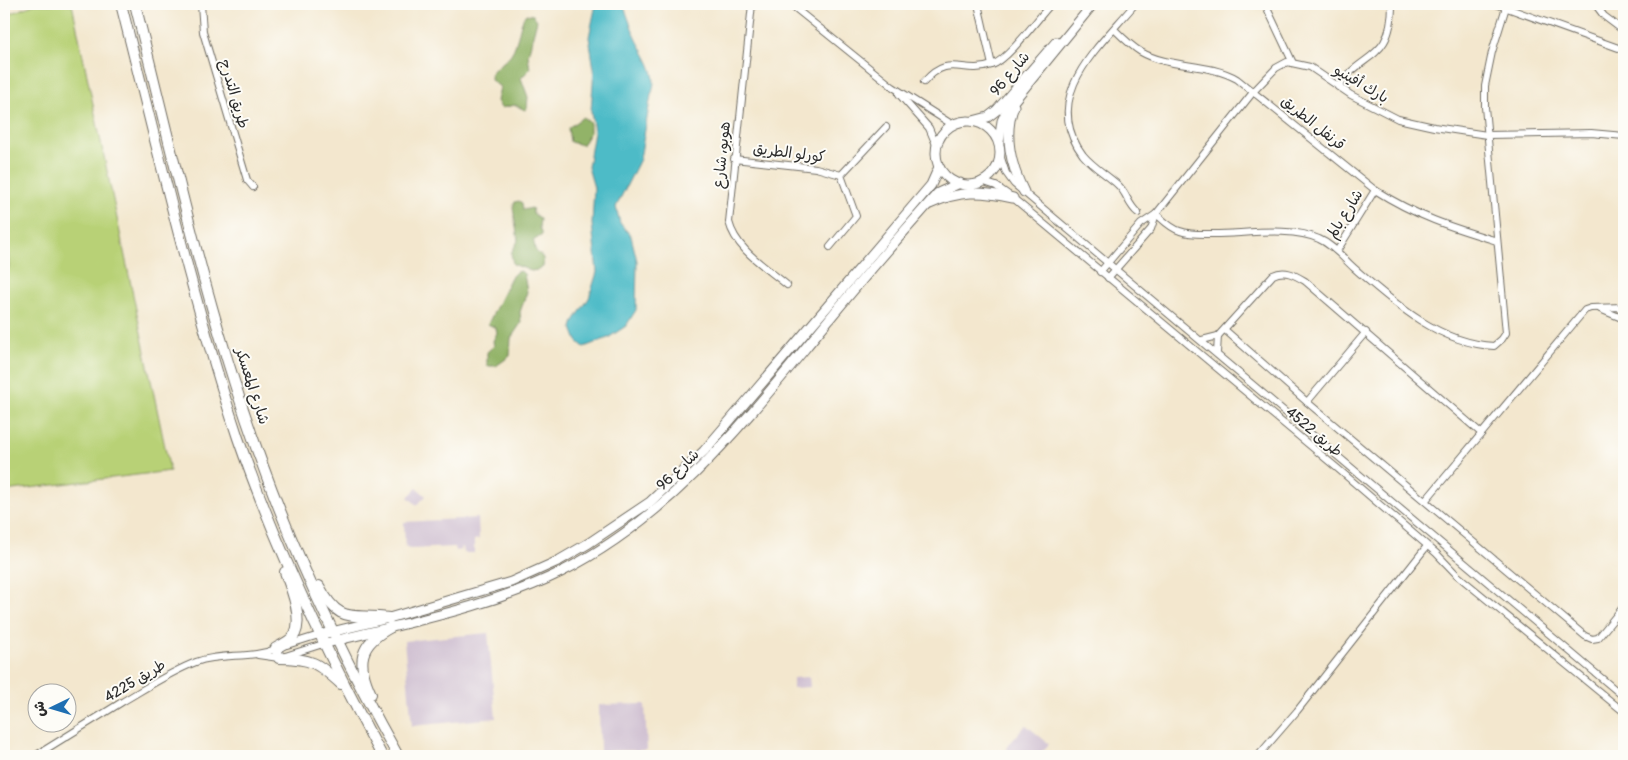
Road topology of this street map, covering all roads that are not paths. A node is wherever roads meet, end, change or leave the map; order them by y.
1 (121, 4) edge
2 (134, 4) edge
3 (200, 4) edge
4 (752, 4) edge
5 (790, 4) edge
6 (978, 4) edge
7 (1051, 4) edge
8 (1092, 4) edge
9 (1136, 4) edge
10 (1265, 4) edge
11 (1392, 4) edge
12 (1496, 4) edge
13 (1595, 4) edge
14 (1506, 7) junction
15 (1114, 29) junction
16 (1624, 31) edge
17 (1063, 38) junction
18 (1624, 50) edge
19 (1292, 61) junction
20 (992, 65) junction
21 (924, 82) dead end
22 (893, 87) junction
23 (1338, 87) junction
24 (1254, 91) junction
25 (1018, 96) junction
26 (973, 121) junction
27 (953, 125) junction
28 (886, 127) dead end
29 (1487, 135) junction
30 (1624, 136) edge
31 (999, 142) junction
32 (937, 146) junction
33 (1001, 158) junction
34 (734, 159) junction
35 (939, 167) junction
36 (841, 175) junction
37 (980, 182) junction
38 (960, 183) junction
39 (253, 187) dead end
40 (1375, 190) junction
41 (1024, 192) junction
42 (1013, 198) junction
43 (926, 206) junction
44 (1138, 213) dead end
45 (1156, 214) junction
46 (1141, 224) junction
47 (1149, 231) junction
48 (1497, 241) junction
49 (830, 247) dead end
50 (1337, 251) junction
51 (1108, 262) junction
52 (1115, 268) junction
53 (1100, 272) junction
54 (1108, 278) junction
55 (787, 284) dead end
56 (1597, 307) junction
57 (1624, 307) edge
58 (1624, 319) edge
59 (1225, 330) junction
60 (1366, 332) junction
61 (1218, 336) junction
62 (1202, 340) junction
63 (1218, 353) junction
64 (1307, 402) junction
65 (1481, 433) junction
66 (1426, 500) junction
67 (278, 538) junction
68 (1427, 546) junction
69 (300, 556) junction
70 (1624, 606) edge
71 (390, 623) junction
72 (335, 636) junction
73 (321, 639) junction
74 (278, 653) junction
75 (347, 690) junction
76 (1624, 697) edge
77 (1624, 712) edge
78 (382, 728) junction
79 (35, 756) edge
80 (382, 756) edge
81 (398, 756) edge
82 (1258, 756) edge

1 - 67 main road, شارع المعسكر
2 - 69 main road, شارع المعسكر
3 - 39 street, طريق التدرج
4 - 34 street, هوبو، شارع
5 - 22 street
6 - 20 street
7 - 20 street
8 - 17 street, شارع 96
9 - 15 street
10 - 19 street
11 - 23 street
12 - 14 street
13 - 16 street
14 - 18 street
14 - 29 street
15 - 24 street, قرنفل الطريق
15 - 44 street
17 - 25 street, شارع 96
17 - 26 street, شارع 96
19 - 23 street, بارك أفينيو
19 - 24 street
20 - 21 street
22 - 27 street
22 - 32 street
23 - 29 street, بارك أفينيو
24 - 40 street, قرنفل الطريق
24 - 45 street
25 - 31 street, شارع 96
25 - 41 street
26 - 27 street
26 - 31 street
27 - 32 street
28 - 36 street, كورلو الطريق
29 - 30 street, بارك أفينيو
29 - 48 street
31 - 33 street
32 - 35 street
33 - 37 street
33 - 41 street, طريق 4522
34 - 36 street, كورلو الطريق
34 - 55 street, هوبو، شارع
35 - 38 street
35 - 71 street, شارع 96
36 - 49 street, كورلو الطريق
37 - 38 street
37 - 42 street, طريق 4522
38 - 43 street, شارع 96
40 - 48 street, قرنفل الطريق
40 - 50 street, شارع بالم
41 - 51 street, طريق 4522
42 - 43 street
42 - 53 street, طريق 4522
43 - 71 street, شارع 96
45 - 46 street
45 - 47 street
45 - 50 street
46 - 47 street
46 - 51 street
47 - 52 street
48 - 50 street
51 - 52 street, طريق 4522
51 - 53 street
52 - 54 street
52 - 62 street, طريق 4522
53 - 54 street, طريق 4522
54 - 68 street, طريق 4522
56 - 57 street
56 - 58 street
56 - 65 street
59 - 60 street
59 - 61 street
59 - 64 street
60 - 64 street, طريق 4522
60 - 65 street
61 - 62 street
61 - 63 street
62 - 63 street, طريق 4522
63 - 76 street, طريق 4522
64 - 66 street
65 - 66 street
66 - 70 street
67 - 73 main road, شارع المعسكر
67 - 74 main road
68 - 77 street, طريق 4522
68 - 82 street
69 - 71 main road
69 - 72 main road, شارع المعسكر
71 - 72 street, شارع 96
71 - 78 main road
72 - 73 street, شارع 96
72 - 78 main road, شارع المعسكر
73 - 74 street, طريق 4225
73 - 75 main road, شارع المعسكر
74 - 75 main road
74 - 79 street, طريق 4225
75 - 80 main road, شارع المعسكر
78 - 81 main road, شارع المعسكر

